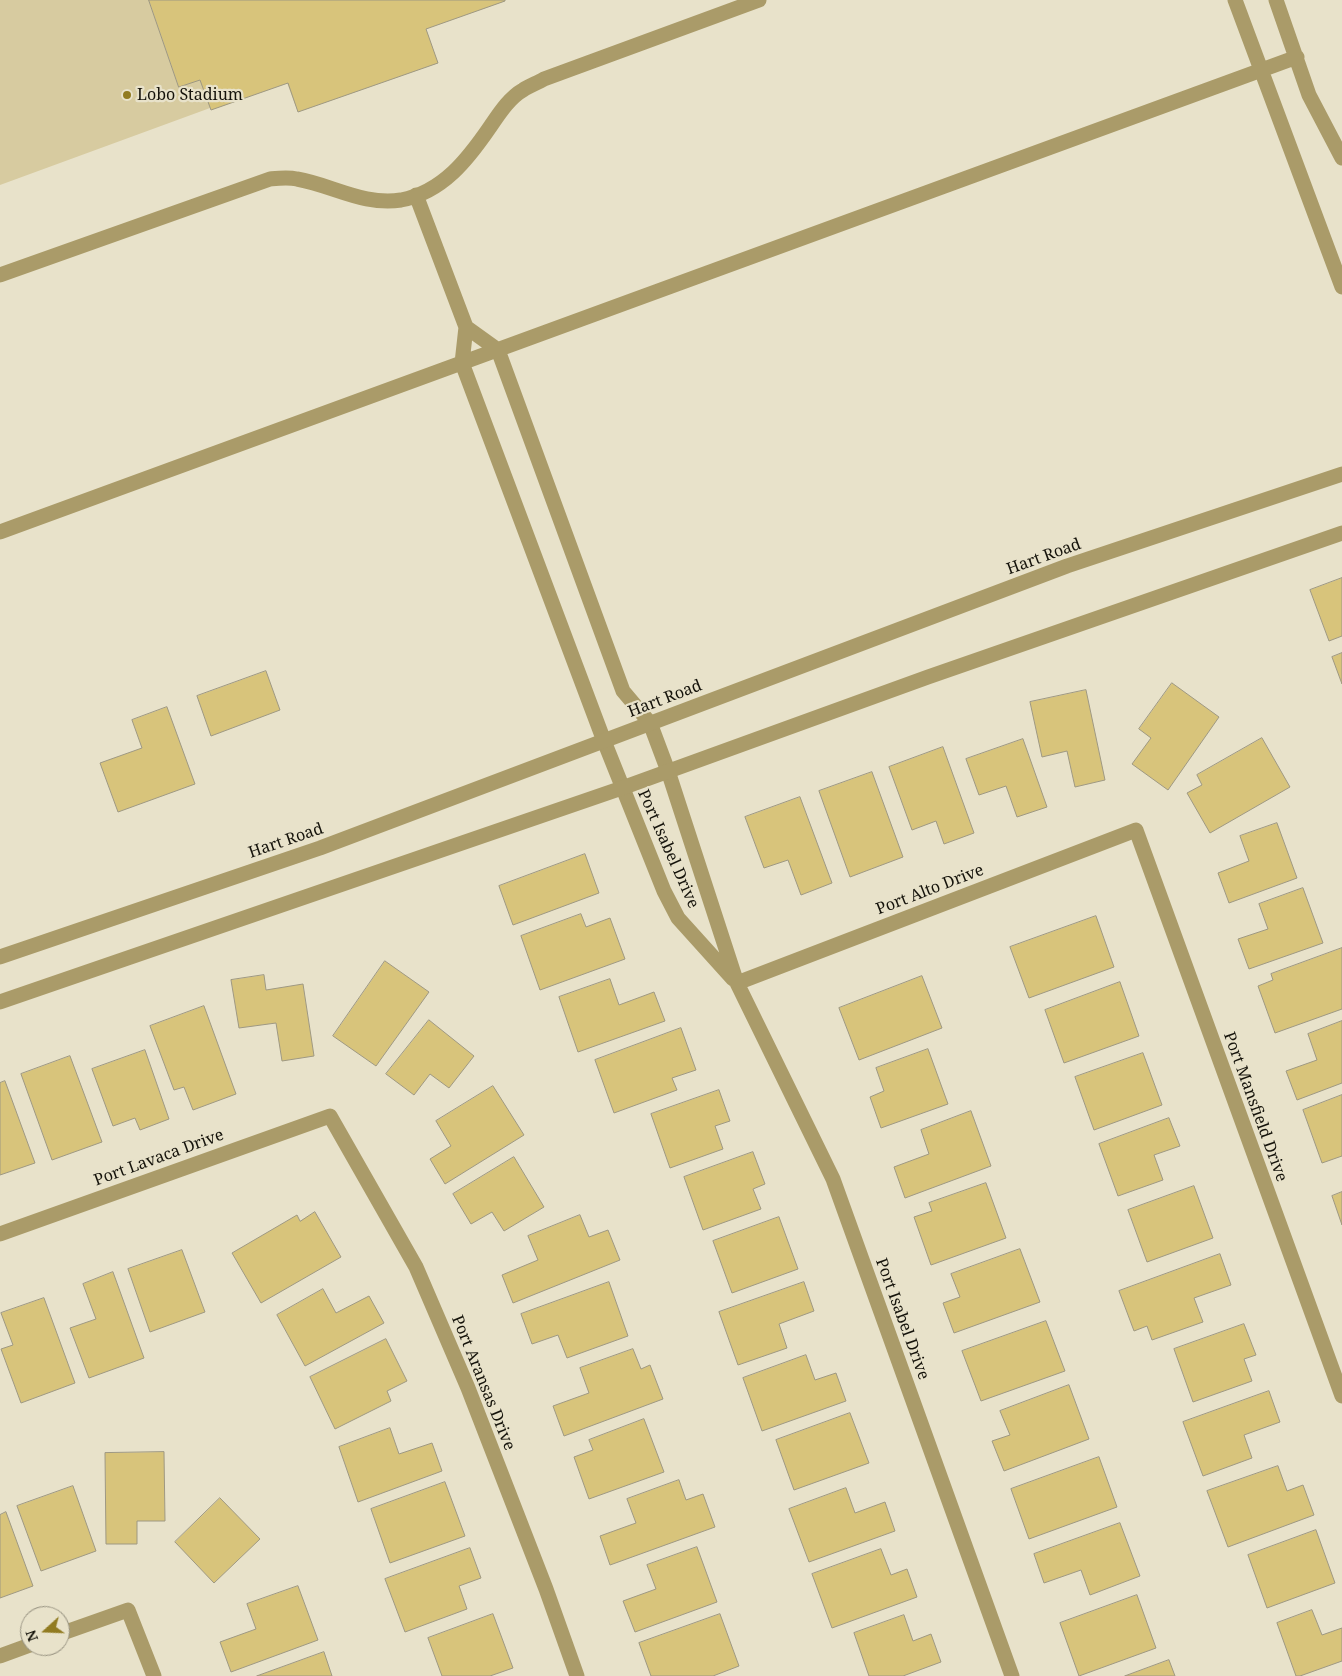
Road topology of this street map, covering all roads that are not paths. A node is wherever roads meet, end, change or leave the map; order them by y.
1 (760, 0) edge
2 (1235, 0) edge
3 (1276, 0) edge
4 (1297, 57) junction
5 (1260, 71) junction
6 (1342, 158) edge
7 (416, 196) junction
8 (0, 275) edge
9 (1342, 287) edge
10 (466, 326) junction
11 (498, 350) junction
12 (462, 363) junction
13 (1342, 474) edge
14 (0, 532) edge
15 (1342, 532) edge
16 (650, 723) junction
17 (604, 740) junction
18 (668, 772) junction
19 (622, 788) junction
20 (1136, 830) joint
21 (0, 957) edge
22 (737, 983) junction
23 (0, 1002) edge
24 (330, 1116) joint
25 (0, 1234) edge
26 (1342, 1396) edge
27 (70, 1630) edge
28 (20, 1649) edge
29 (0, 1656) edge
30 (154, 1676) edge
31 (577, 1676) edge
32 (1012, 1676) edge

1 - 7 street
2 - 5 street
3 - 4 street
4 - 5 street
4 - 6 street
5 - 9 street
5 - 11 street
7 - 8 street
7 - 10 street
10 - 11 street
10 - 12 street
11 - 12 street
11 - 16 street, Port Isabel Drive
12 - 14 street
12 - 17 street, Port Isabel Drive
13 - 16 street, Hart Road
15 - 18 street
16 - 17 street, Hart Road
16 - 18 street, Port Isabel Drive
17 - 19 street, Port Isabel Drive
17 - 21 street, Hart Road
18 - 19 street
18 - 22 street, Port Isabel Drive
19 - 22 street, Port Isabel Drive
19 - 23 street
20 - 22 street, Port Alto Drive
20 - 26 street, Port Mansfield Drive
22 - 32 street, Port Isabel Drive
24 - 25 street, Port Lavaca Drive
24 - 31 street, Port Aransas Drive
27 - 30 street
28 - 29 street

